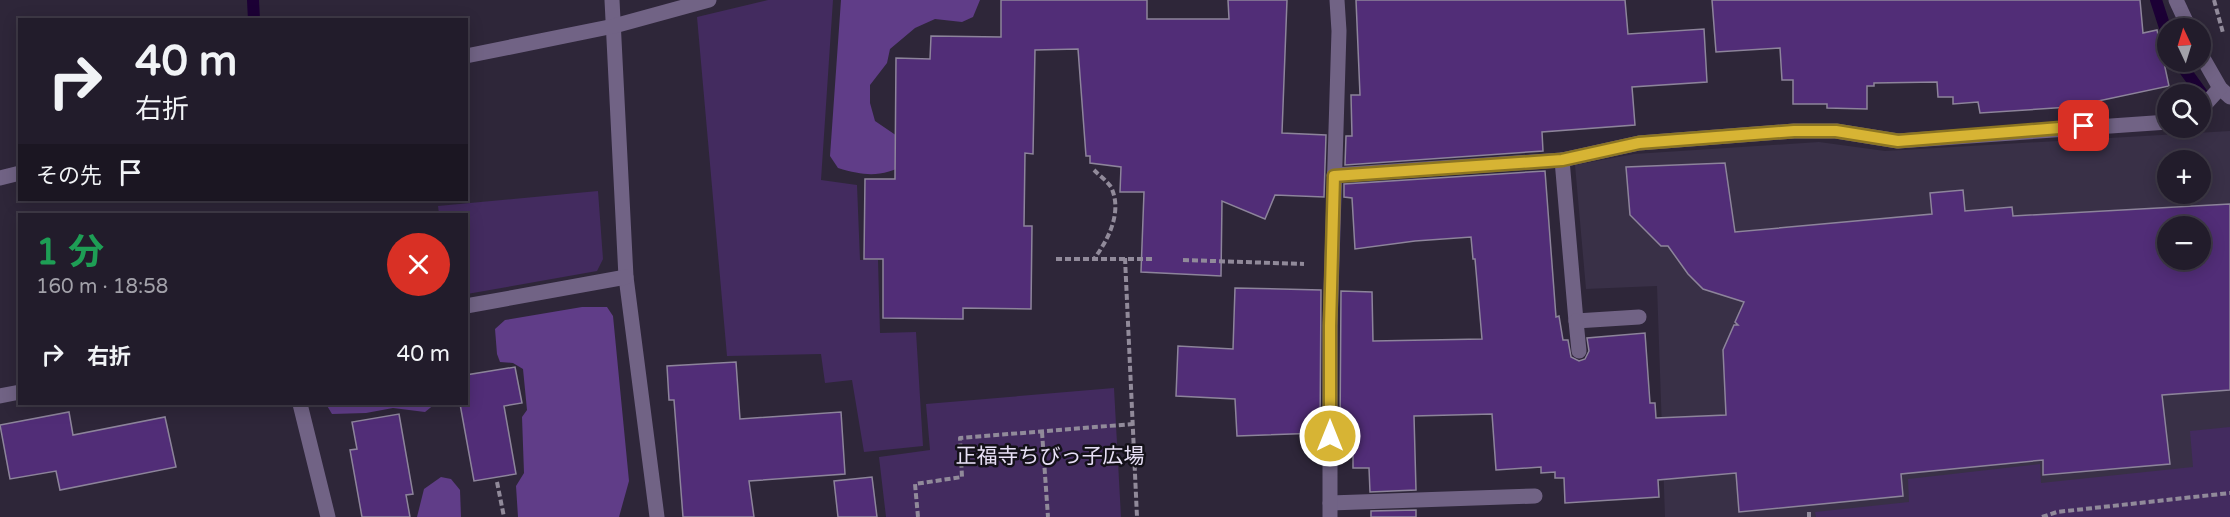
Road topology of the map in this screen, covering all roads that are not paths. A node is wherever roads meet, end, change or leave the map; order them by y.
1 (612, 0) edge
2 (709, 0) edge
3 (1337, 0) edge
4 (2176, 0) edge
5 (2184, 18) edge
6 (614, 26) junction
7 (468, 56) edge
8 (2211, 70) edge
9 (2225, 92) edge
10 (2211, 102) edge
11 (2157, 123) edge
12 (1562, 160) junction
13 (18, 174) edge
14 (1334, 176) junction
15 (0, 178) edge
16 (626, 277) junction
17 (468, 306) edge
18 (1639, 317) dead end
19 (1576, 321) junction
20 (1579, 351) dead end
21 (18, 392) edge
22 (0, 396) edge
23 (300, 405) edge
24 (1535, 496) dead end
25 (1330, 510) edge
26 (328, 517) edge
27 (657, 517) edge

1 - 6 street
2 - 6 street
3 - 14 street
4 - 5 street
6 - 7 street
6 - 16 street
8 - 9 street
9 - 10 street
11 - 12 street
12 - 14 street
12 - 19 street
13 - 15 street
14 - 25 street
16 - 17 street
16 - 27 street
18 - 19 street
19 - 20 street
21 - 22 street
23 - 26 street
24 - 25 street

